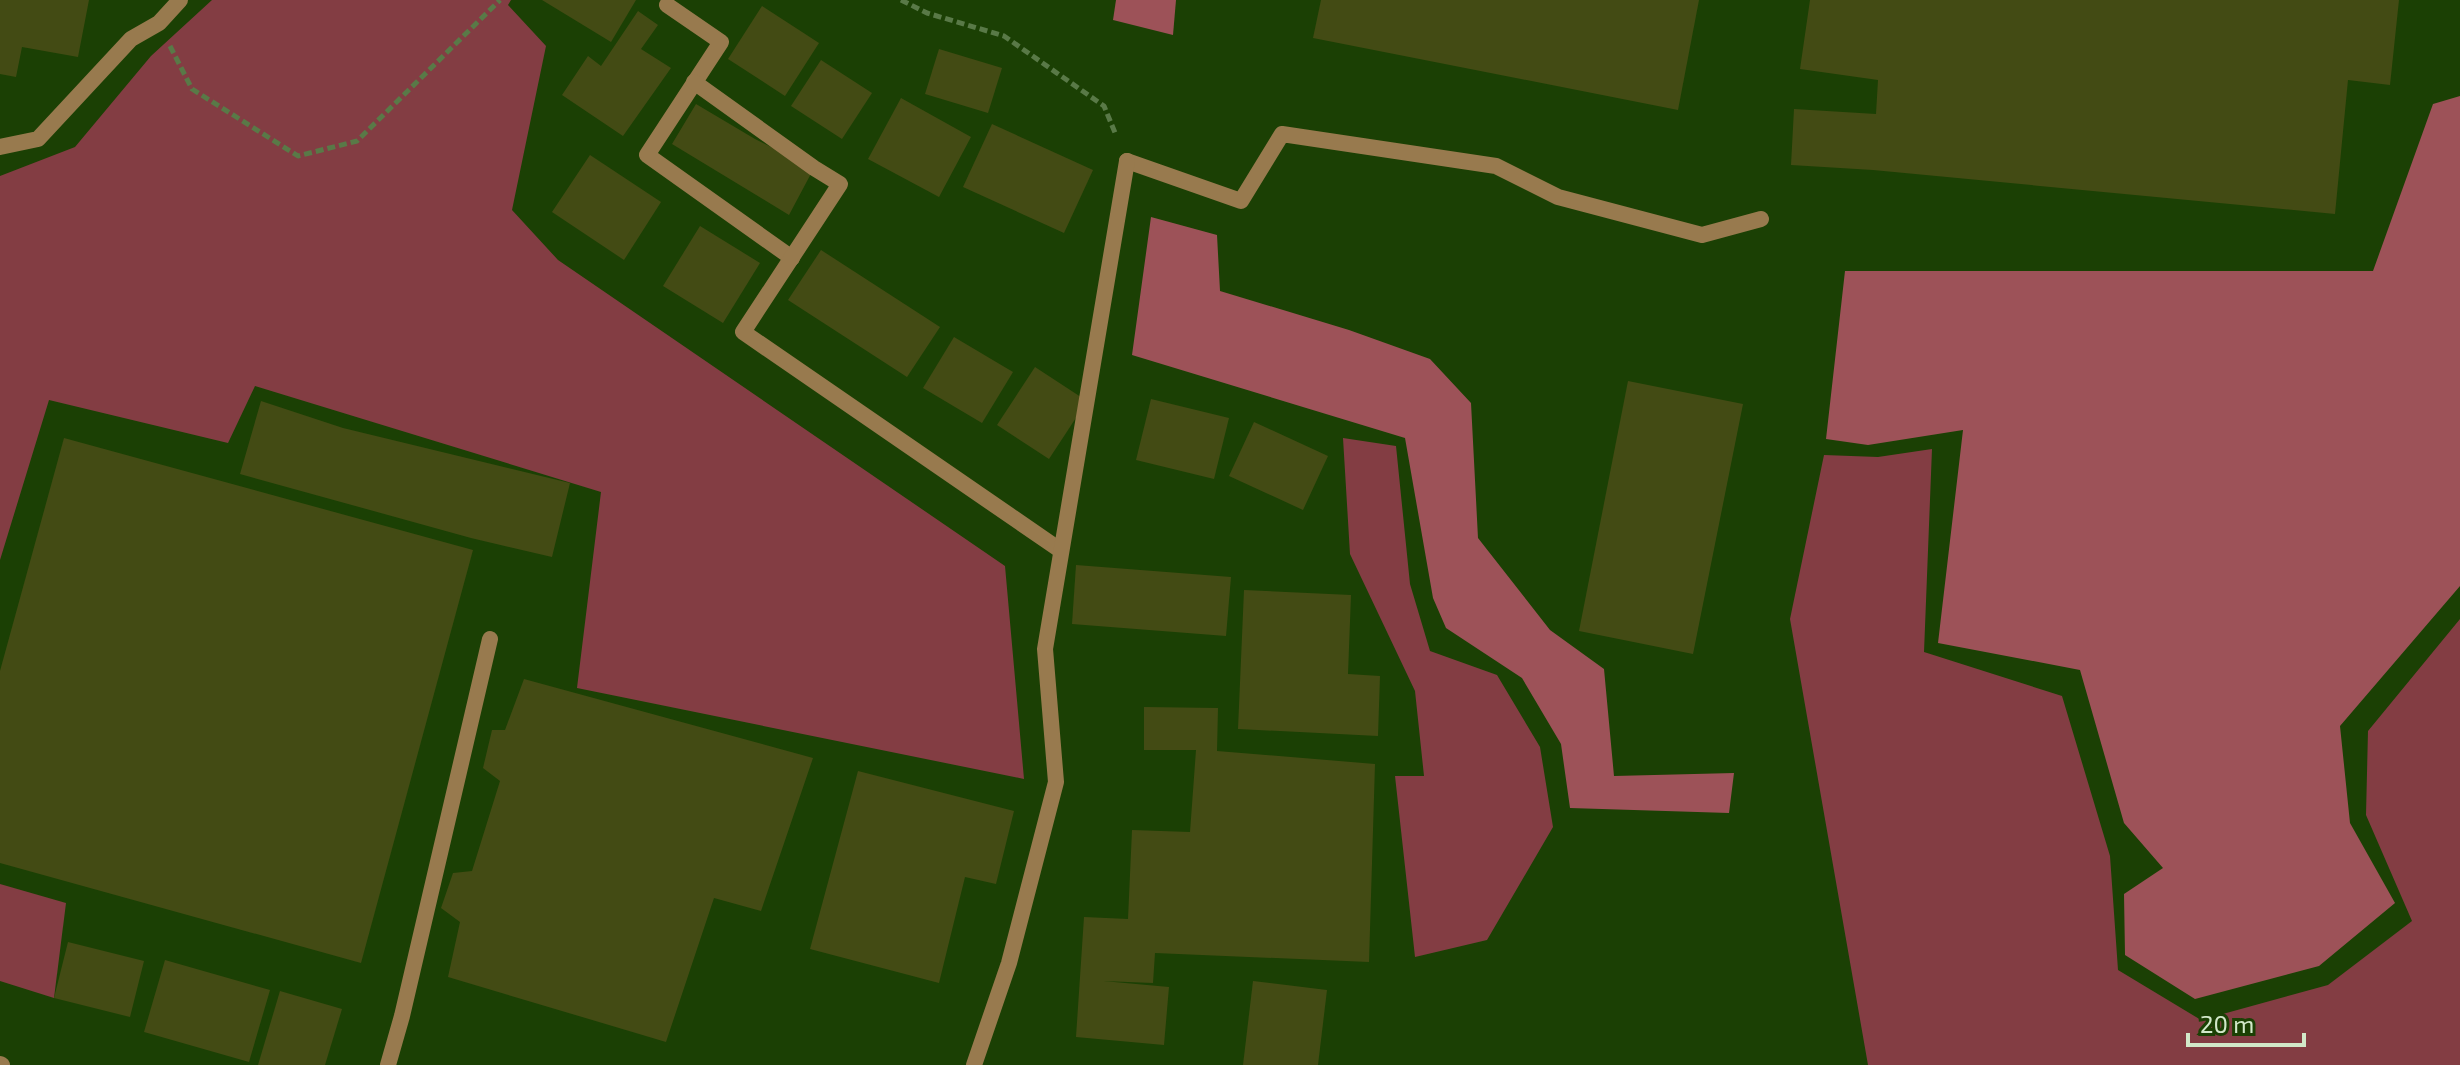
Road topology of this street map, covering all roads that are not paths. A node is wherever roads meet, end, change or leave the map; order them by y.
1 (180, 0) edge
2 (667, 5) dead end
3 (694, 82) junction
4 (0, 147) edge
5 (1761, 219) dead end
6 (792, 258) junction
7 (1060, 550) junction
8 (490, 639) dead end
9 (388, 1065) edge
10 (974, 1065) edge

1 - 4 street
2 - 3 street
3 - 6 street
3 - 6 street
5 - 7 street
6 - 7 street
7 - 10 street
8 - 9 street

